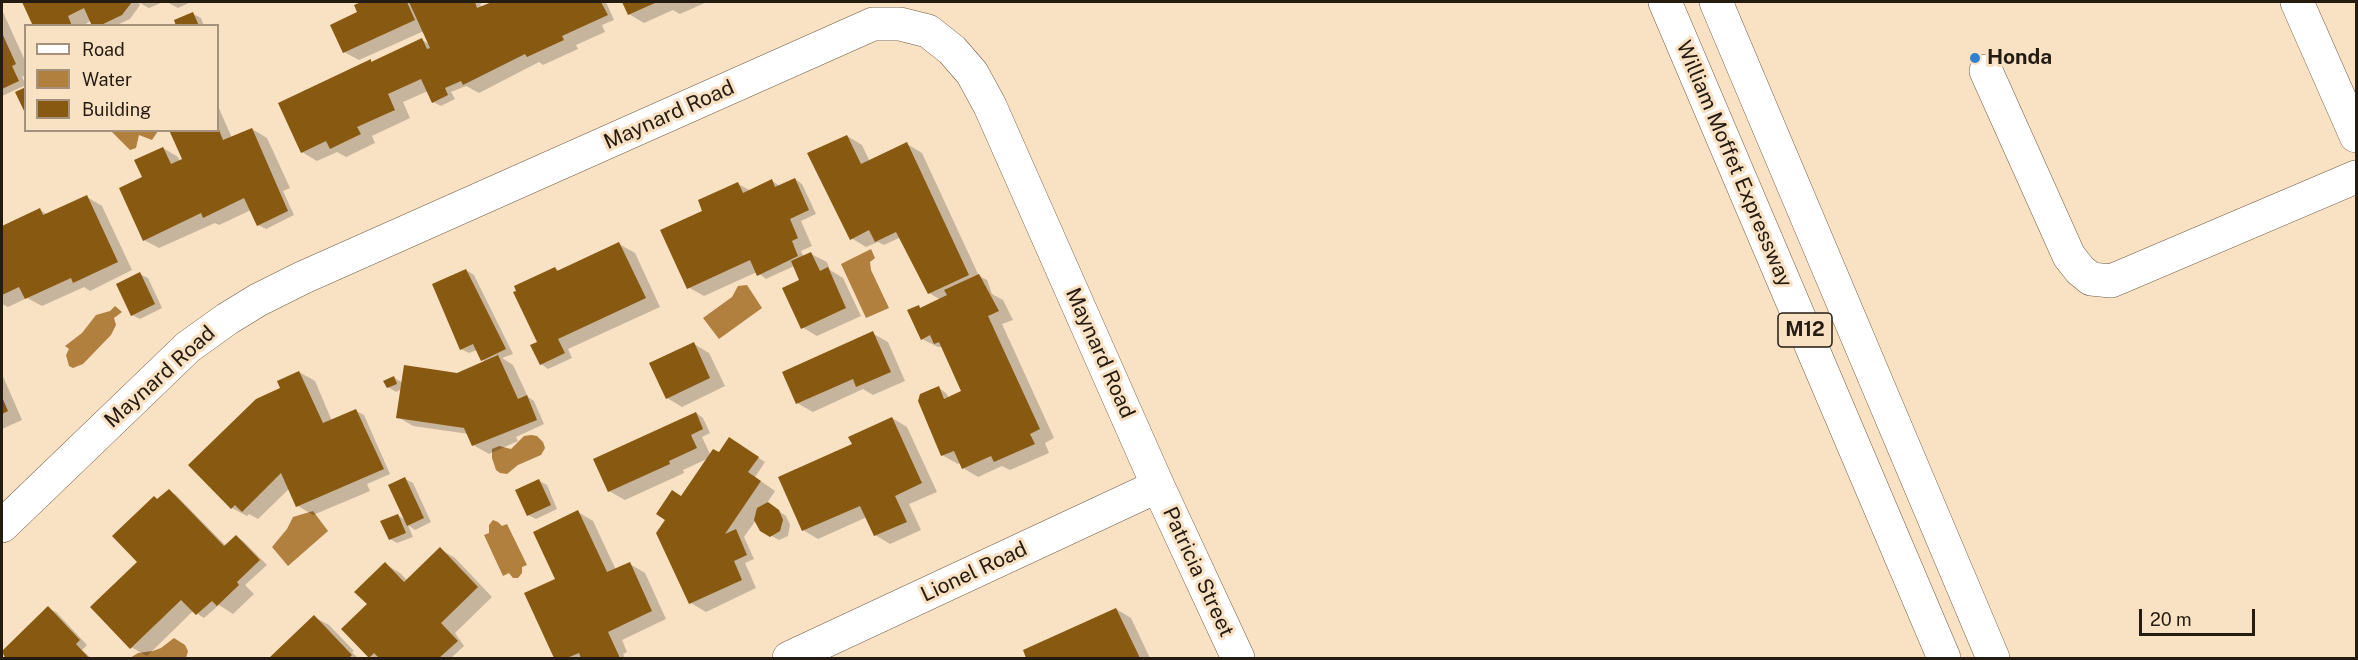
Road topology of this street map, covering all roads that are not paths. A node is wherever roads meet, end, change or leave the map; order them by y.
1 (1665, 2) edge
2 (1716, 2) edge
3 (2297, 2) edge
4 (1986, 71) dead end
5 (2356, 136) edge
6 (2356, 177) edge
7 (1158, 486) junction
8 (2, 526) edge
9 (789, 658) edge
10 (1238, 658) edge
11 (1944, 658) edge
12 (1993, 658) edge

1 - 11 street, William Moffet Expressway / M12
2 - 12 street, M12
3 - 5 street
4 - 6 street
7 - 8 street, Maynard Road
7 - 9 street, Lionel Road
7 - 10 street, Patricia Street

